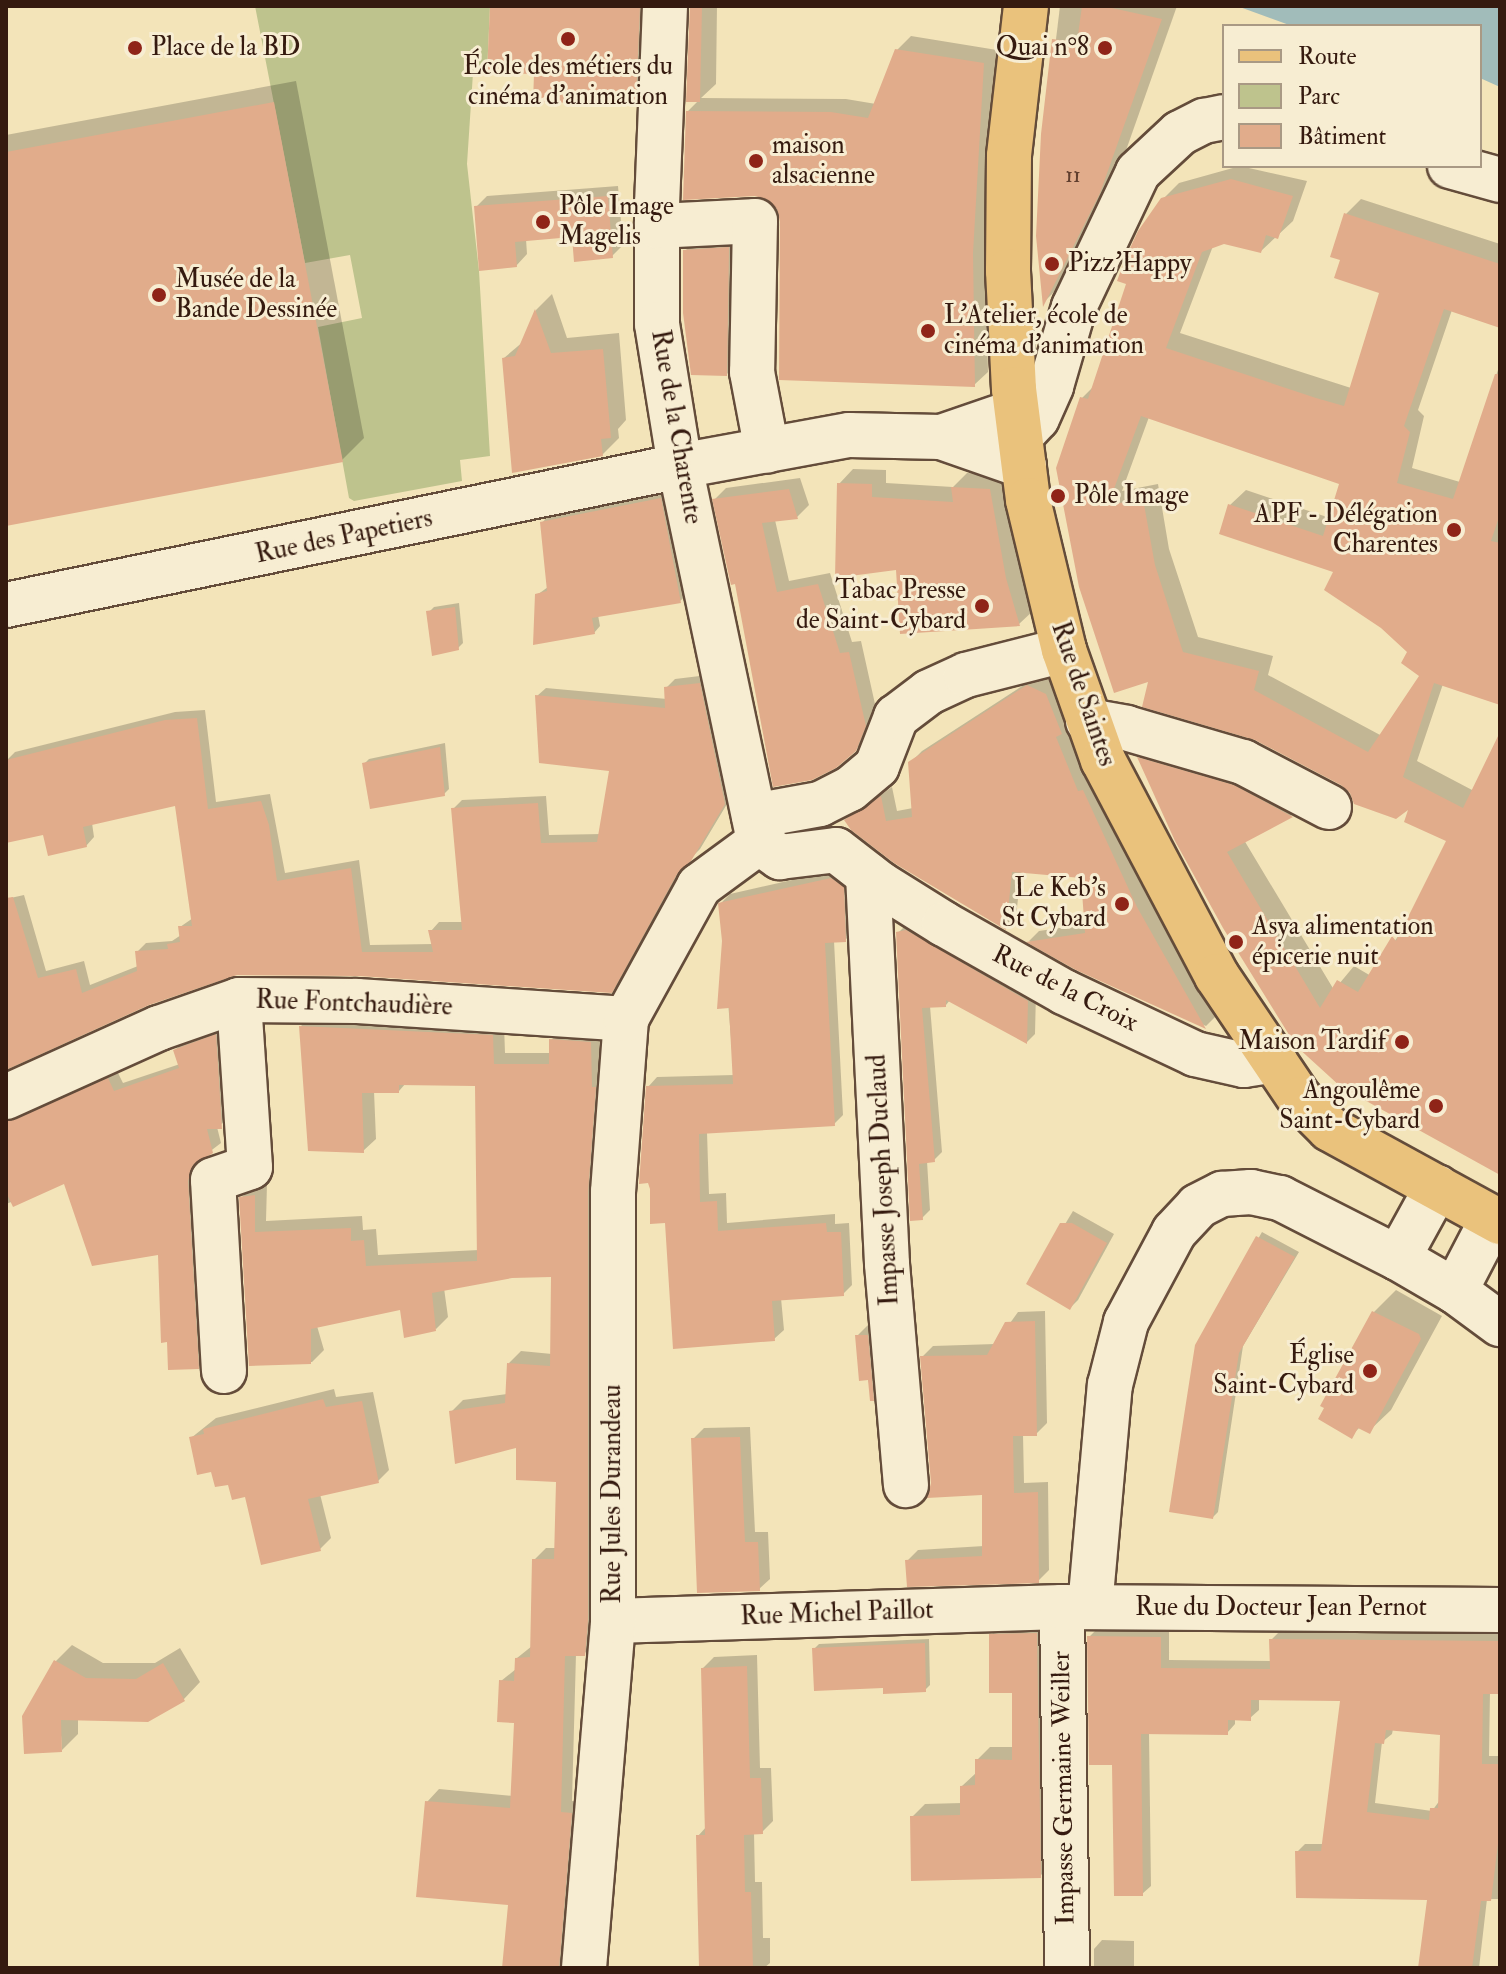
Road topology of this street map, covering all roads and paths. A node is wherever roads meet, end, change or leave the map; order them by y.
1 (665, 6) edge
2 (1026, 6) edge
3 (1222, 117) edge
4 (1457, 168) edge
5 (1500, 180) edge
6 (657, 226) junction
7 (1074, 307) junction
8 (1010, 338) junction
9 (1020, 437) junction
10 (767, 451) junction
11 (680, 466) junction
12 (6, 605) edge
13 (1064, 650) junction
14 (1088, 721) junction
15 (820, 804) junction
16 (1329, 807) dead end
17 (757, 829) junction
18 (852, 863) junction
19 (239, 1000) junction
20 (626, 1019) junction
21 (1275, 1060) junction
22 (6, 1097) edge
23 (1437, 1187) junction
24 (1496, 1220) edge
25 (1398, 1258) junction
26 (1455, 1291) junction
27 (1500, 1324) edge
28 (224, 1371) dead end
29 (906, 1485) dead end
30 (1076, 1607) junction
31 (1500, 1610) edge
32 (613, 1621) junction
33 (584, 1968) edge
34 (1067, 1968) edge

1 - 6 street, Rue de la Charente
2 - 8 main road, Rue de Saintes
3 - 7 street
4 - 5 street
6 - 10 street
6 - 11 street, Rue de la Charente
7 - 8 street
7 - 9 street
8 - 9 main road, Rue de Saintes
9 - 10 street, Rue des Papetiers
9 - 13 main road, Rue de Saintes
10 - 11 street, Rue des Papetiers
11 - 12 street, Rue des Papetiers
11 - 17 street, Rue de la Charente
13 - 14 main road, Rue de Saintes
13 - 15 street
14 - 16 street
14 - 21 main road, Rue de Saintes
15 - 17 street
15 - 18 street, Impasse Joseph Duclaud
17 - 18 street
17 - 20 street
18 - 21 street, Rue de la Croix
18 - 29 street, Impasse Joseph Duclaud
19 - 20 street, Rue Fontchaudière
19 - 22 street, Rue Fontchaudière
19 - 28 street
20 - 32 street, Rue Jules Durandeau
21 - 23 main road, Rue de Saintes
23 - 24 main road, Rue de Saintes
23 - 25 street
24 - 26 street
25 - 26 street, Impasse Germaine Weiller
25 - 30 street, Impasse Germaine Weiller
26 - 27 street, Impasse Germaine Weiller
30 - 31 street, Rue du Docteur Jean Pernot
30 - 32 street, Rue Michel Paillot
30 - 34 street, Impasse Germaine Weiller
32 - 33 street, Rue Jules Durandeau

